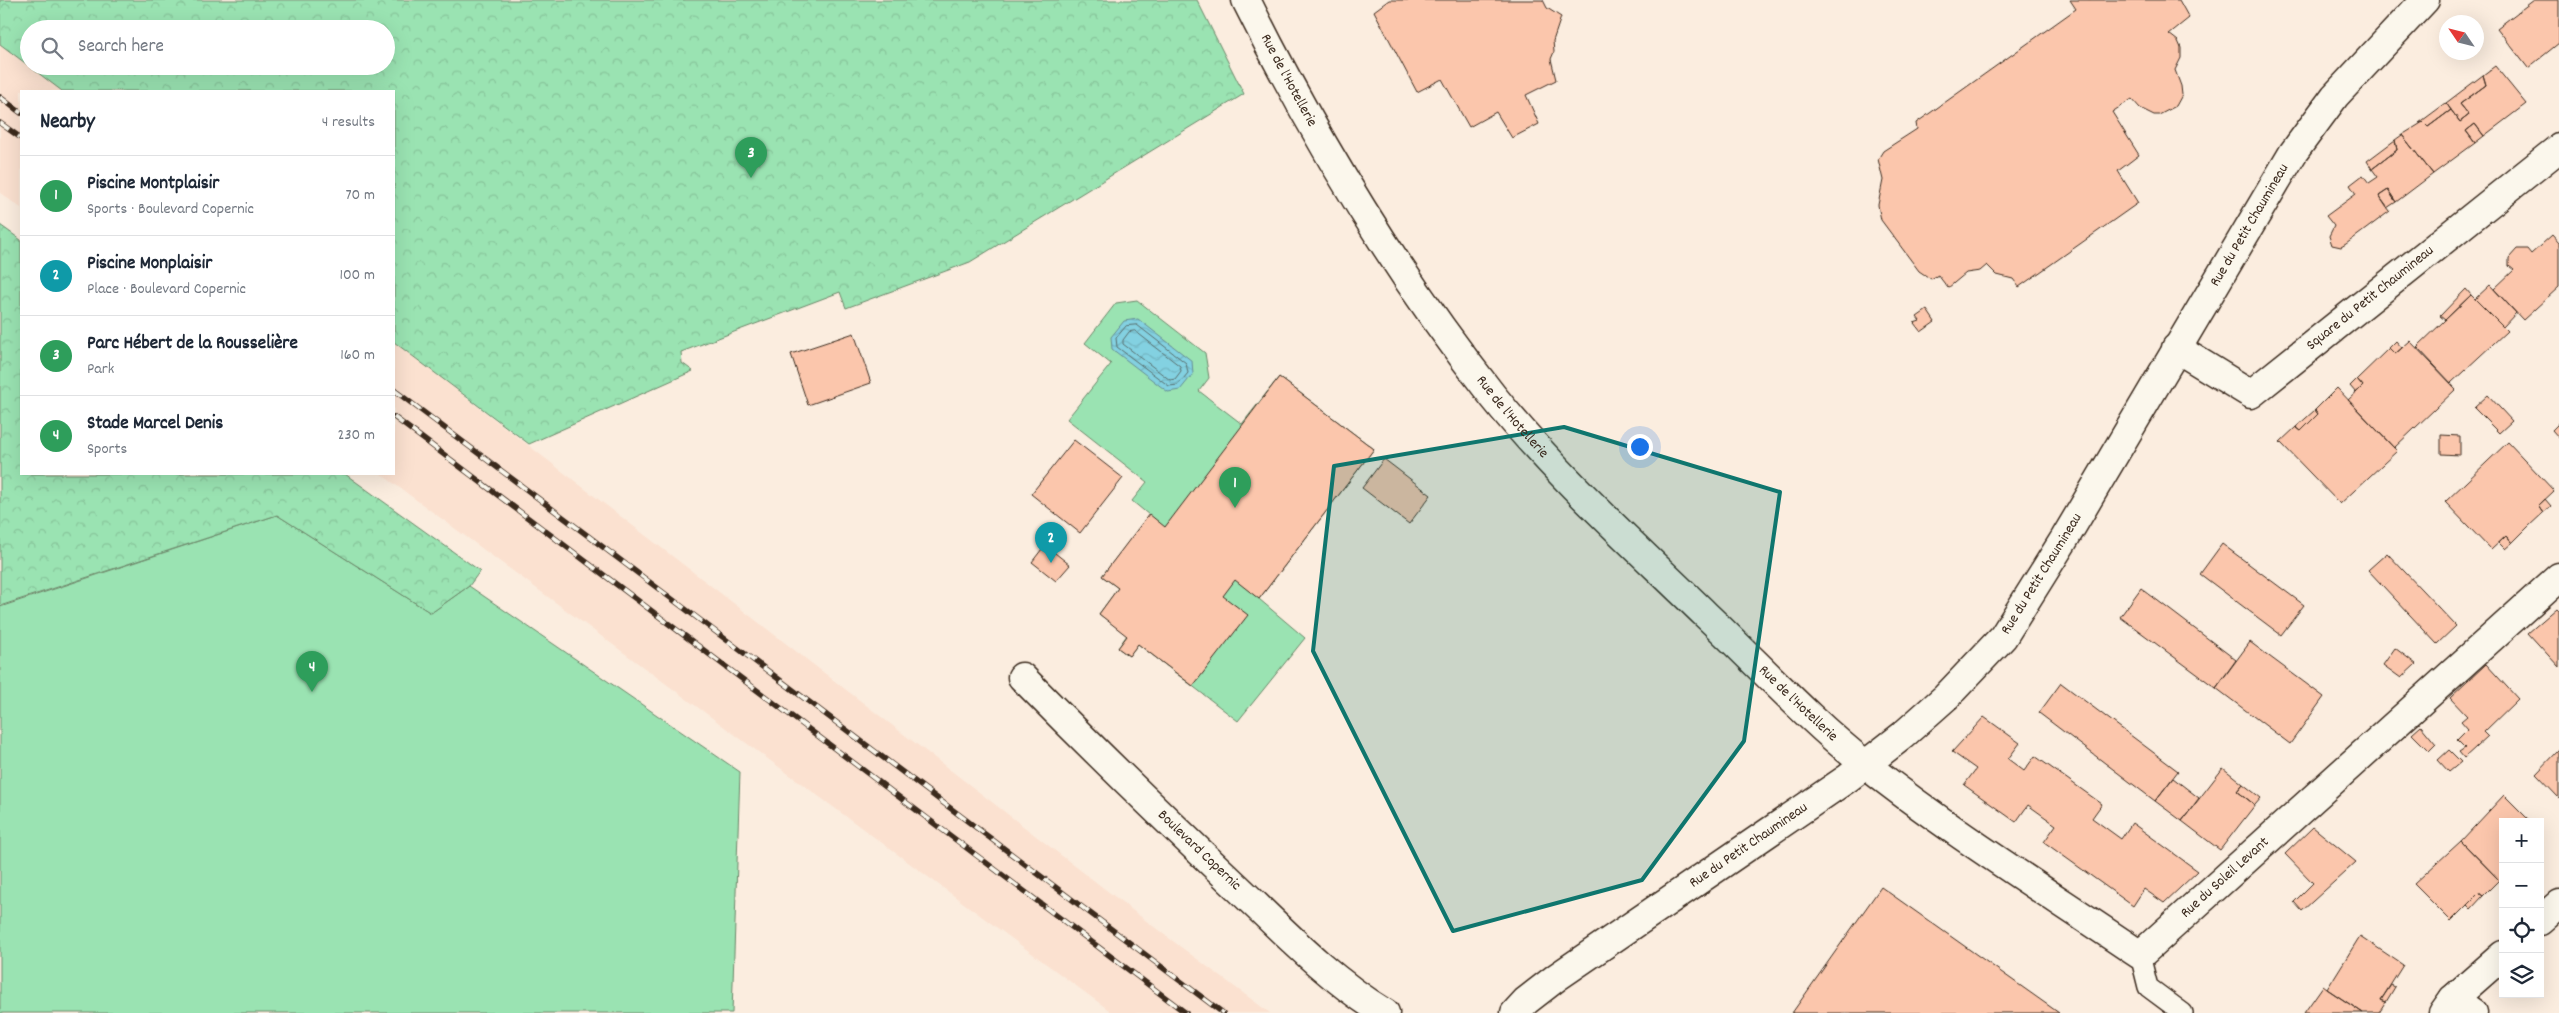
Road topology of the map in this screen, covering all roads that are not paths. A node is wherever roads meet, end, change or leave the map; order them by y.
1 (1246, 0) edge
2 (2425, 0) edge
3 (2559, 148) edge
4 (2176, 348) junction
5 (2559, 577) edge
6 (1022, 677) dead end
7 (1866, 764) junction
8 (2559, 904) edge
9 (2544, 917) edge
10 (2140, 955) junction
11 (2499, 959) edge
12 (2456, 1008) edge
13 (1385, 1013) edge
14 (1515, 1013) edge
15 (2183, 1013) edge

1 - 7 street, Rue de l'Hotellerie
2 - 4 street, Rue du Petit Chaumineau
3 - 4 street, Square du Petit Chaumineau
4 - 7 street, Rue du Petit Chaumineau
5 - 10 street, Rue du Soleil Levant
6 - 13 street, Boulevard Copernic
7 - 10 street
7 - 14 street, Rue du Petit Chaumineau
8 - 9 street
10 - 15 lane
11 - 12 street

